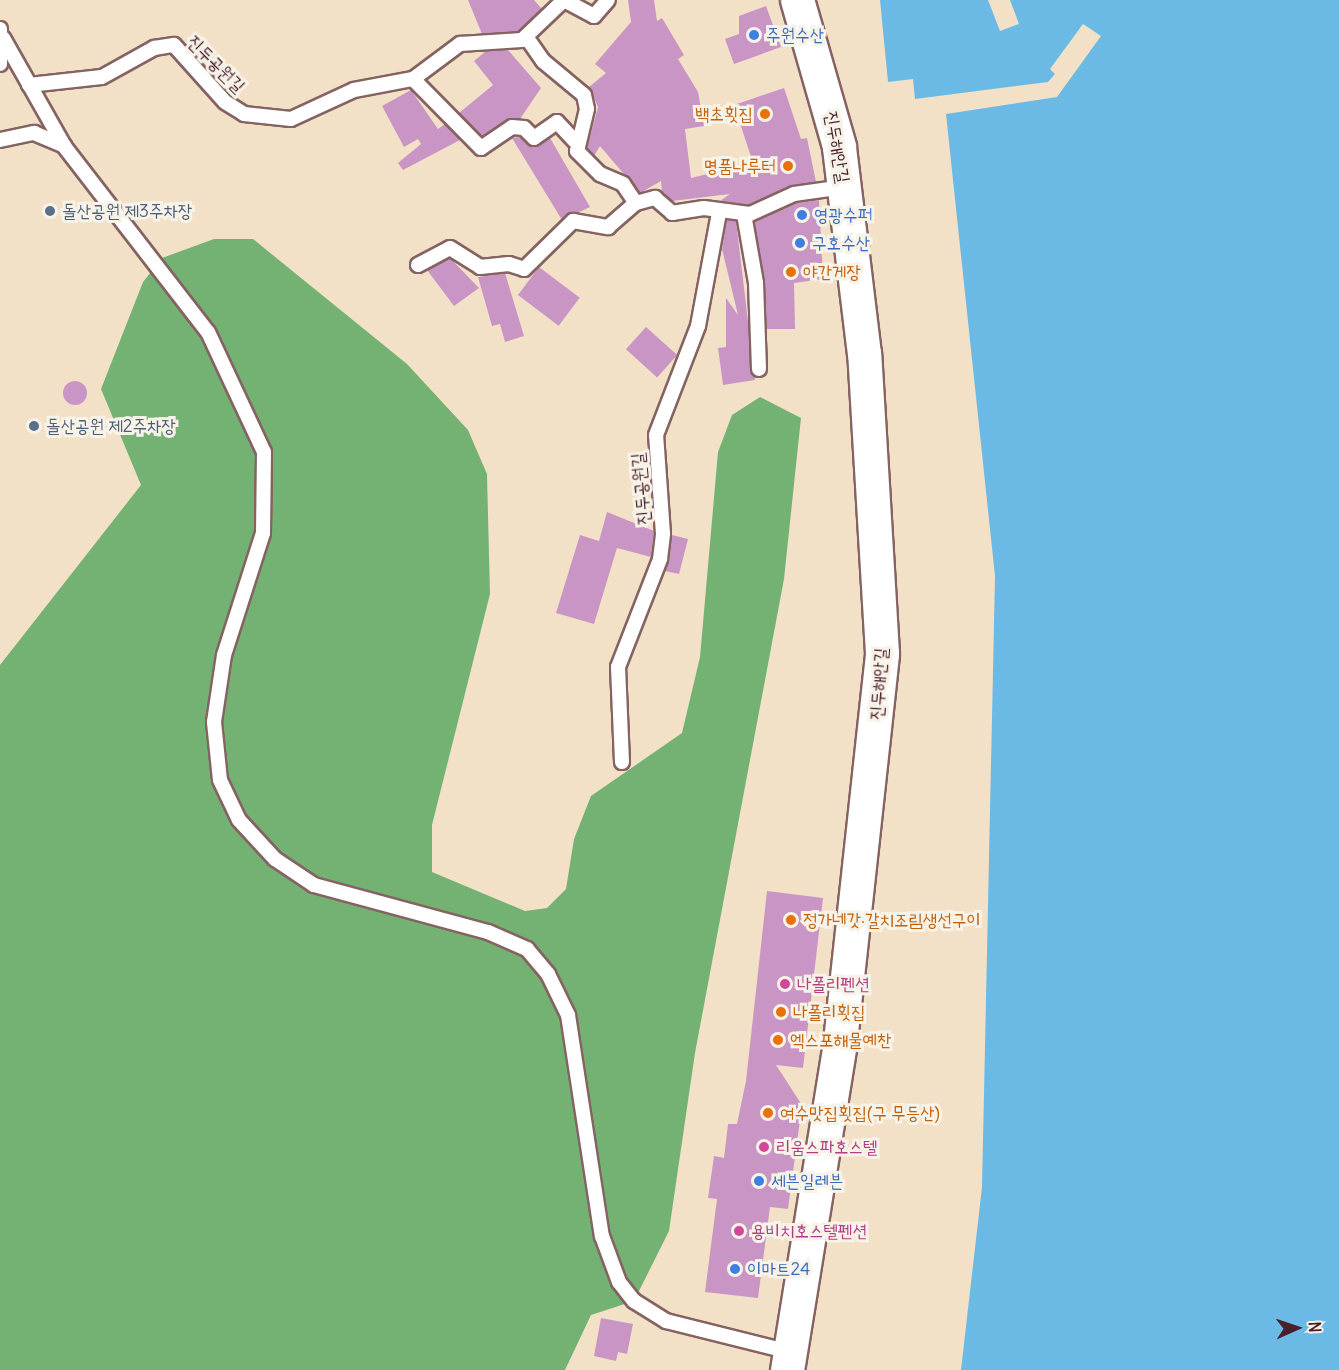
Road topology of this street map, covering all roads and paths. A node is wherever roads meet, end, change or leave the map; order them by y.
1 (608, 0) edge
2 (797, 0) edge
3 (1, 33) edge
4 (527, 38) junction
5 (0, 64) edge
6 (413, 79) junction
7 (29, 85) junction
8 (0, 140) edge
9 (575, 141) junction
10 (64, 146) junction
11 (844, 187) junction
12 (636, 203) junction
13 (719, 213) junction
14 (744, 214) junction
15 (418, 265) dead end
16 (759, 369) dead end
17 (622, 762) dead end
18 (789, 1361) edge

1 - 4 lane
2 - 11 street, 진두해안길
3 - 5 lane
3 - 7 lane
4 - 6 lane, 진두공원길
4 - 9 lane
6 - 7 lane, 진두공원길
6 - 9 lane
7 - 10 lane
8 - 10 lane
9 - 12 lane
10 - 18 lane
11 - 14 lane
11 - 18 street, 진두해안길
12 - 13 lane
12 - 15 lane
13 - 14 lane
13 - 17 lane, 진두공원길
14 - 16 lane

